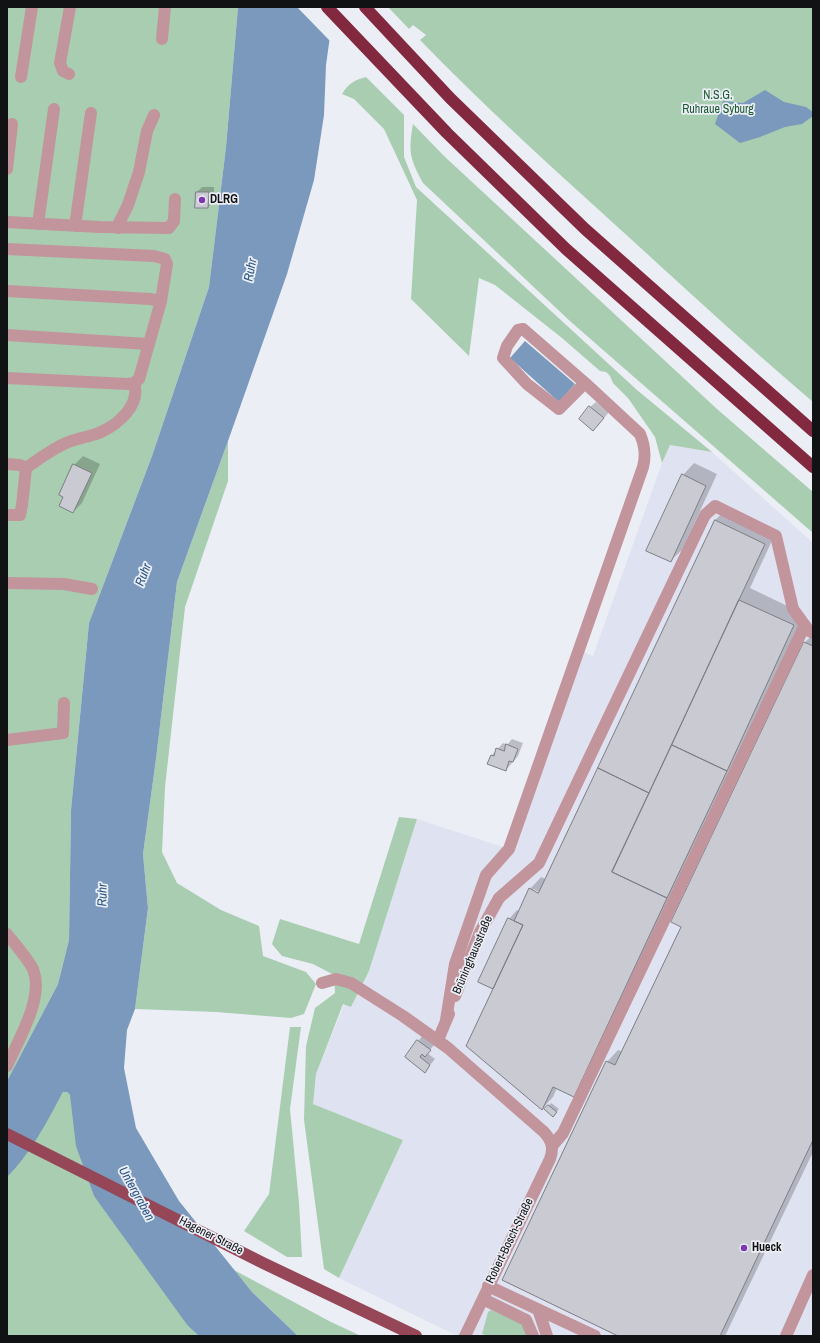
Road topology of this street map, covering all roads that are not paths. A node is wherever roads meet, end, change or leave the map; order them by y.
1 (32, 7) edge
2 (70, 7) edge
3 (165, 7) edge
4 (327, 7) edge
5 (365, 7) edge
6 (162, 39) dead end
7 (70, 74) dead end
8 (21, 77) dead end
9 (54, 109) dead end
10 (91, 113) dead end
11 (154, 115) dead end
12 (12, 124) dead end
13 (7, 169) edge
14 (175, 199) dead end
15 (7, 222) edge
16 (38, 224) junction
17 (75, 226) junction
18 (118, 228) junction
19 (7, 249) edge
20 (7, 291) edge
21 (161, 301) junction
22 (7, 335) edge
23 (148, 344) junction
24 (7, 378) edge
25 (134, 383) junction
26 (585, 383) junction
27 (813, 431) edge
28 (7, 464) edge
29 (813, 467) edge
30 (26, 468) junction
31 (7, 515) edge
32 (7, 583) edge
33 (92, 589) dead end
34 (809, 629) edge
35 (64, 702) dead end
36 (7, 740) edge
37 (7, 934) edge
38 (322, 984) dead end
39 (446, 1020) junction
40 (438, 1040) junction
41 (7, 1066) edge
42 (7, 1134) edge
43 (552, 1146) junction
44 (813, 1275) edge
45 (488, 1286) junction
46 (483, 1299) junction
47 (538, 1309) junction
48 (416, 1336) edge
49 (465, 1336) edge
50 (534, 1336) edge
51 (547, 1336) edge
52 (595, 1336) edge
53 (786, 1336) edge

1 - 8 street
2 - 7 street
3 - 6 street
4 - 29 highway
5 - 27 highway
9 - 16 street
10 - 17 street
11 - 18 street
12 - 13 street
14 - 18 street
15 - 16 street
16 - 17 street
17 - 18 street
19 - 21 street
20 - 21 street
21 - 23 street
22 - 23 street
23 - 25 street
24 - 25 street
25 - 30 street
26 - 26 street
26 - 39 street
28 - 30 street
30 - 31 street
32 - 33 street
34 - 39 street, Brüninghausstraße
34 - 43 street
35 - 36 street
37 - 41 street
38 - 40 street
39 - 40 street, Brüninghausstraße
40 - 43 street
42 - 48 main road, Hagener Straße
43 - 45 street, Robert-Bosch-Straße
44 - 53 street
45 - 46 street, Robert-Bosch-Straße
45 - 47 street
46 - 49 street, Robert-Bosch-Straße
46 - 50 street
47 - 51 street
47 - 52 street

